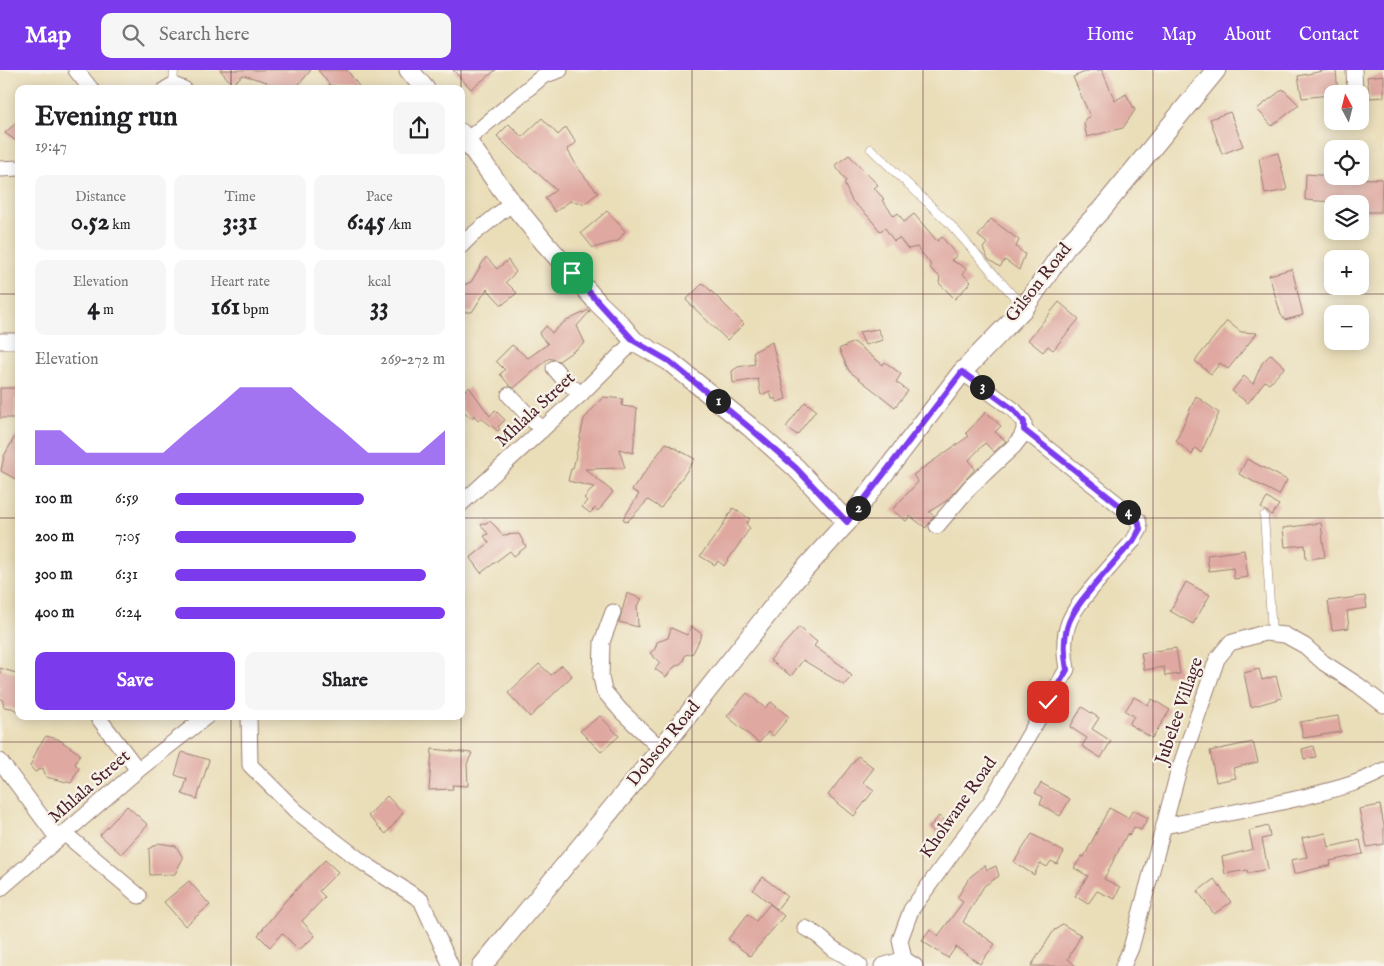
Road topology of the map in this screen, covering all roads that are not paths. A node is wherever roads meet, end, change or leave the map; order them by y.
1 (76, 70) edge
2 (409, 70) edge
3 (560, 70) edge
4 (1216, 70) edge
5 (1354, 70) edge
6 (88, 85) edge
7 (421, 85) edge
8 (1355, 85) edge
9 (465, 136) edge
10 (465, 138) edge
11 (871, 149) dead end
12 (15, 168) edge
13 (0, 169) edge
14 (512, 203) junction
15 (465, 242) edge
16 (1024, 308) junction
17 (0, 341) edge
18 (15, 341) edge
19 (634, 341) junction
20 (554, 368) dead end
21 (962, 372) junction
22 (581, 394) junction
23 (509, 395) dead end
24 (542, 430) junction
25 (1024, 430) junction
26 (465, 500) edge
27 (1264, 516) dead end
28 (847, 522) junction
29 (938, 526) dead end
30 (613, 612) dead end
31 (1272, 633) junction
32 (1384, 706) edge
33 (100, 720) edge
34 (202, 720) edge
35 (249, 720) edge
36 (661, 749) junction
37 (0, 761) edge
38 (138, 770) junction
39 (1384, 770) edge
40 (1164, 826) junction
41 (61, 836) junction
42 (0, 889) edge
43 (139, 896) dead end
44 (804, 928) dead end
45 (909, 963) edge
46 (451, 966) edge
47 (482, 966) edge
48 (860, 966) edge
49 (882, 966) edge
50 (1123, 966) edge

1 - 6 street
2 - 7 street
3 - 9 street
4 - 16 street, Gilson Road
5 - 8 street
10 - 14 street
11 - 16 lane
12 - 13 street
14 - 15 street
14 - 19 street
16 - 21 street, Gilson Road
17 - 18 street
19 - 22 street, Mhlala Street
19 - 28 street
20 - 22 street
21 - 25 street
21 - 28 street, Gilson Road
22 - 24 street, Mhlala Street
23 - 24 street
24 - 26 street, Mhlala Street
25 - 29 street
25 - 45 street, Kholwane Road
27 - 31 lane
28 - 36 street, Dobson Road
30 - 36 street
31 - 32 street, Jubelee Village
31 - 40 street, Jubelee Village
33 - 38 street
34 - 38 street, Mhlala Street
35 - 46 street
36 - 47 street, Dobson Road
37 - 41 street
38 - 41 street, Mhlala Street
39 - 40 street
40 - 50 street, Jubelee Village
41 - 42 street, Mhlala Street
41 - 43 street
44 - 48 street
45 - 49 street

